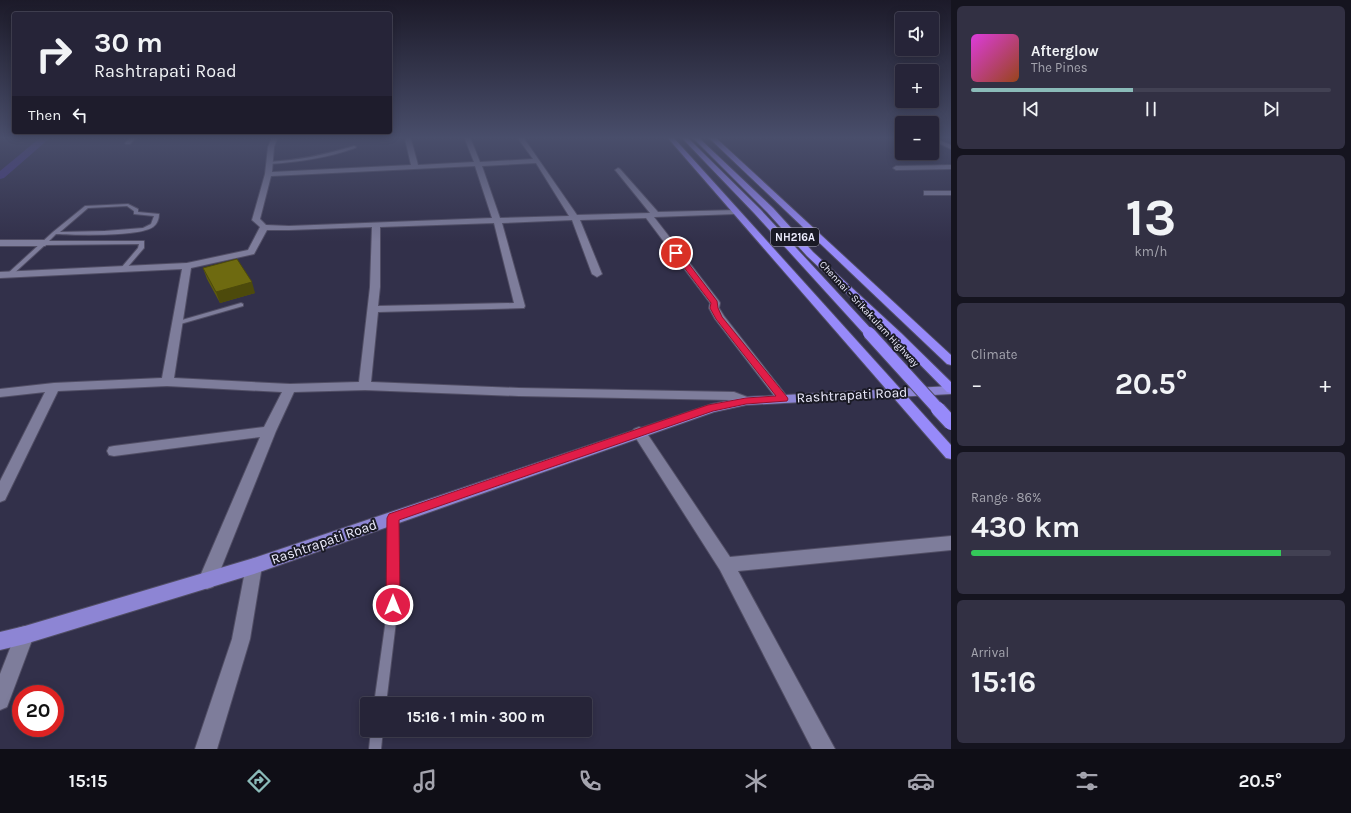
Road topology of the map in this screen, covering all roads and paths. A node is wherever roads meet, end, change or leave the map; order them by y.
1 (311, 172) edge
2 (482, 172) edge
3 (544, 172) edge
4 (619, 172) edge
5 (700, 172) edge
6 (718, 172) edge
7 (731, 172) edge
8 (748, 172) edge
9 (268, 174) joint
10 (951, 192) edge
11 (927, 194) dead end
12 (735, 212) junction
13 (652, 215) junction
14 (575, 218) junction
15 (498, 220) junction
16 (376, 224) junction
17 (264, 227) junction
18 (55, 233) junction
19 (0, 242) edge
20 (45, 243) junction
21 (187, 266) junction
22 (124, 268) junction
23 (597, 274) dead end
24 (5, 275) edge
25 (241, 305) dead end
26 (372, 309) junction
27 (177, 323) junction
28 (951, 361) edge
29 (167, 382) junction
30 (365, 386) junction
31 (54, 387) junction
32 (290, 388) junction
33 (951, 390) edge
34 (0, 393) edge
35 (896, 393) junction
36 (783, 399) junction
37 (746, 401) junction
38 (951, 423) edge
39 (269, 431) junction
40 (639, 432) junction
41 (114, 451) dead end
42 (951, 454) edge
43 (0, 496) edge
44 (393, 518) junction
45 (951, 543) edge
46 (726, 565) junction
47 (254, 566) junction
48 (208, 580) junction
49 (25, 635) junction
50 (0, 641) edge
51 (381, 697) edge
52 (0, 700) edge
53 (376, 737) edge
54 (206, 749) edge
55 (375, 749) edge
56 (824, 749) edge

1 - 9 street
2 - 15 street
3 - 14 street
4 - 13 street
5 - 12 highway
6 - 38 highway, Chennai - Srikakulam Highway / NH216A, bridge
7 - 33 highway, NH216A
8 - 28 highway
9 - 17 street
10 - 11 street
12 - 13 street
12 - 35 highway
13 - 14 street
13 - 36 street
14 - 15 street
14 - 23 street
15 - 16 street
15 - 26 street
16 - 17 street
16 - 26 street
17 - 21 street
18 - 18 lane
18 - 20 lane
19 - 20 street
20 - 22 lane
20 - 24 lane
21 - 22 street
21 - 27 street
22 - 24 street
25 - 27 lane
26 - 30 street
27 - 29 street
29 - 31 street
29 - 32 street
30 - 32 street
30 - 37 street
31 - 34 street
31 - 43 street
32 - 39 street
33 - 35 main road, Rashtrapati Road
35 - 36 main road, Rashtrapati Road
35 - 42 highway
36 - 37 main road, Rashtrapati Road
37 - 40 main road, Rashtrapati Road
39 - 41 street
39 - 48 street
40 - 44 main road, Rashtrapati Road
40 - 46 street
44 - 47 main road, Rashtrapati Road
44 - 51 lane
45 - 46 street
46 - 56 street
47 - 48 main road, Rashtrapati Road
47 - 54 street
48 - 49 main road, Rashtrapati Road
49 - 50 main road, Rashtrapati Road
49 - 52 street
53 - 55 lane

